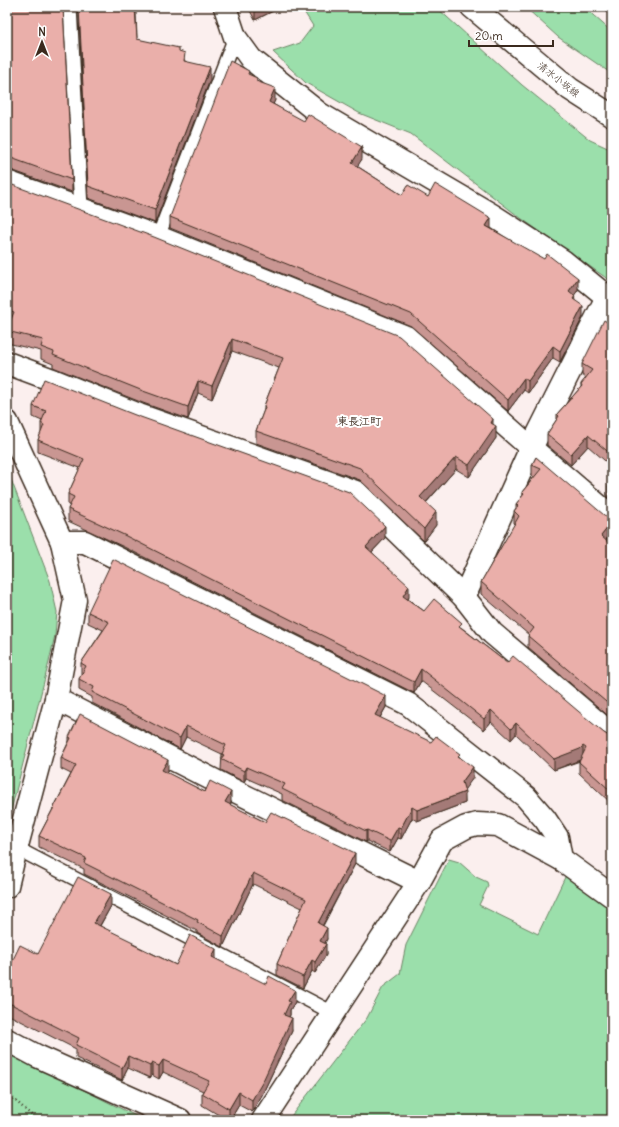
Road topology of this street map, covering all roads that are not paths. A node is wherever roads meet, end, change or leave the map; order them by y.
1 (70, 7) edge
2 (225, 7) edge
3 (472, 7) edge
4 (235, 37) junction
5 (612, 116) edge
6 (7, 182) edge
7 (81, 208) junction
8 (158, 237) junction
9 (610, 299) edge
10 (7, 363) edge
11 (7, 422) edge
12 (531, 448) junction
13 (612, 517) edge
14 (62, 542) junction
15 (464, 597) junction
16 (56, 699) junction
17 (612, 735) edge
18 (16, 848) junction
19 (561, 859) junction
20 (419, 882) junction
21 (7, 886) edge
22 (612, 896) edge
23 (333, 1013) junction
24 (7, 1040) edge
25 (180, 1120) edge
26 (263, 1120) edge

1 - 7 lane
2 - 4 street
3 - 5 street, 清水小坂線
4 - 8 lane
4 - 9 street
6 - 7 street
7 - 8 street
8 - 12 street
9 - 12 street
10 - 15 street
11 - 14 street
12 - 13 street
12 - 15 street
14 - 16 street
14 - 19 street
15 - 17 street
16 - 18 street
16 - 20 street
18 - 21 street
18 - 23 lane
19 - 20 street
19 - 22 street
20 - 23 street
23 - 26 street
24 - 25 street

